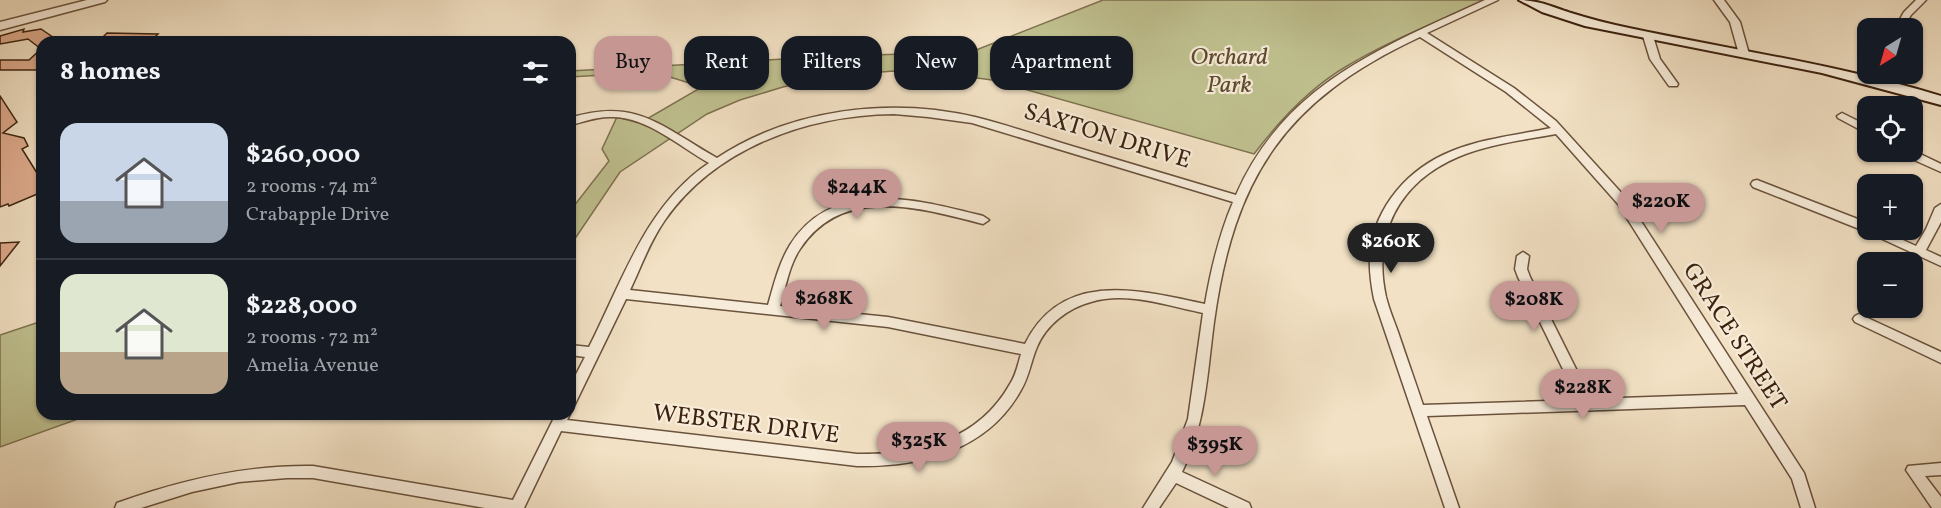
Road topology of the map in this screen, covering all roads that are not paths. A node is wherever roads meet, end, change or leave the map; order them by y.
1 (100, 0) edge
2 (1493, 0) edge
3 (1525, 0) edge
4 (1719, 0) edge
5 (1921, 0) edge
6 (1905, 18) edge
7 (0, 26) edge
8 (1422, 34) junction
9 (1648, 36) junction
10 (1744, 54) junction
11 (1857, 75) edge
12 (1673, 84) dead end
13 (1901, 84) edge
14 (1941, 101) edge
15 (1842, 116) dead end
16 (576, 121) edge
17 (1857, 125) edge
18 (1559, 130) junction
19 (1923, 160) edge
20 (717, 163) junction
21 (1941, 168) edge
22 (1757, 184) dead end
23 (1238, 200) junction
24 (1941, 208) edge
25 (984, 220) dead end
26 (1857, 224) edge
27 (1894, 240) edge
28 (1919, 251) junction
29 (1523, 256) dead end
30 (1941, 262) edge
31 (622, 294) junction
32 (772, 310) junction
33 (1211, 310) junction
34 (1859, 319) dead end
35 (1029, 350) junction
36 (576, 351) edge
37 (593, 353) junction
38 (1941, 358) edge
39 (576, 388) edge
40 (1748, 399) junction
41 (1587, 404) junction
42 (1418, 411) junction
43 (560, 420) edge
44 (568, 420) edge
45 (1941, 469) edge
46 (1174, 475) junction
47 (517, 507) edge
48 (122, 508) edge
49 (1150, 508) edge
50 (1244, 508) edge
51 (1452, 508) edge
52 (1808, 508) edge
53 (1940, 508) edge

1 - 7 street
2 - 8 street
3 - 9 main road
4 - 10 street
5 - 6 street
8 - 18 street, GRACE STREET
8 - 23 street
9 - 10 main road
9 - 12 street
10 - 11 main road
13 - 14 main road
15 - 17 street
16 - 20 street
18 - 40 street, GRACE STREET
18 - 42 street
19 - 21 street
20 - 23 street, SAXTON DRIVE
20 - 31 street, SAXTON DRIVE
22 - 26 street
23 - 33 street
24 - 28 street
25 - 32 street
27 - 28 street
28 - 30 street
29 - 41 street
31 - 32 street
31 - 37 street, SAXTON DRIVE
32 - 35 street
33 - 35 street, WEBSTER DRIVE
33 - 46 street
34 - 38 street
35 - 44 street, WEBSTER DRIVE
36 - 37 street
37 - 39 street, SAXTON DRIVE
40 - 41 street
40 - 52 street, GRACE STREET
41 - 42 street
42 - 51 street
43 - 47 street
45 - 53 street
46 - 49 street
46 - 50 street
47 - 48 street

